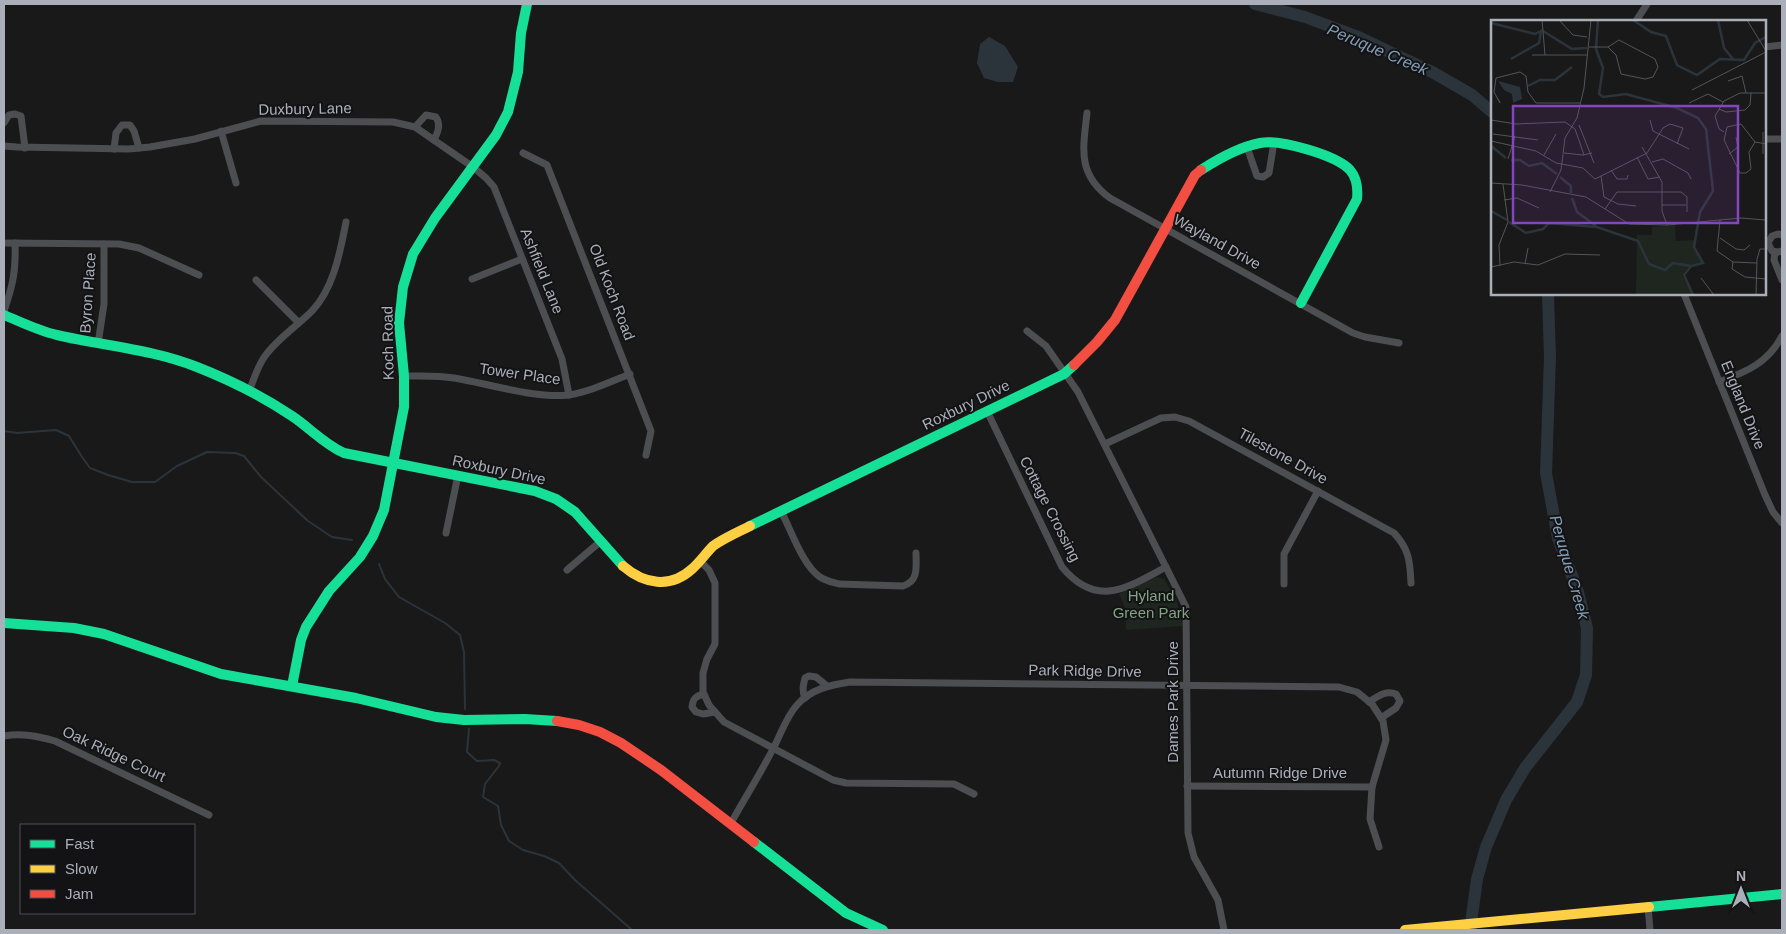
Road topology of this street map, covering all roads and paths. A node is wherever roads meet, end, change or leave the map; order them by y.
1 (527, 4) edge
2 (1647, 4) edge
3 (1637, 20) edge
4 (1782, 45) edge
5 (1766, 47) edge
6 (1087, 114) dead end
7 (4, 124) edge
8 (415, 126) junction
9 (221, 132) junction
10 (1782, 138) edge
11 (1766, 139) edge
12 (434, 140) junction
13 (1274, 142) junction
14 (4, 146) edge
15 (1246, 147) junction
16 (25, 148) junction
17 (138, 148) junction
18 (114, 149) junction
19 (524, 153) dead end
20 (473, 167) junction
21 (236, 183) dead end
22 (346, 222) dead end
23 (1165, 230) junction
24 (1782, 235) edge
25 (4, 243) edge
26 (15, 243) junction
27 (104, 244) junction
28 (1779, 251) edge
29 (522, 259) junction
30 (199, 275) dead end
31 (472, 279) dead end
32 (256, 280) dead end
33 (1782, 280) edge
34 (1684, 295) edge
35 (1301, 304) junction
36 (4, 311) edge
37 (4, 315) edge
38 (298, 322) junction
39 (1027, 331) dead end
40 (1782, 336) edge
41 (1399, 343) dead end
42 (98, 344) junction
43 (630, 374) junction
44 (1064, 374) junction
45 (404, 376) junction
46 (1719, 382) junction
47 (249, 392) junction
48 (569, 395) junction
49 (986, 412) junction
50 (1105, 444) junction
51 (646, 455) dead end
52 (393, 463) junction
53 (458, 475) junction
54 (1318, 491) junction
55 (781, 511) junction
56 (1782, 523) edge
57 (446, 533) dead end
58 (601, 541) junction
59 (916, 553) dead end
60 (700, 561) junction
61 (1166, 567) junction
62 (567, 570) dead end
63 (1411, 583) dead end
64 (1284, 584) dead end
65 (4, 623) edge
66 (1187, 685) junction
67 (292, 686) junction
68 (827, 686) junction
69 (704, 694) junction
70 (805, 698) junction
71 (1370, 702) junction
72 (715, 712) junction
73 (1381, 718) junction
74 (4, 736) edge
75 (773, 749) junction
76 (1187, 786) junction
77 (1372, 787) junction
78 (974, 794) dead end
79 (209, 815) dead end
80 (731, 824) junction
81 (1379, 847) dead end
82 (1782, 894) edge
83 (1648, 906) junction
84 (883, 930) edge
85 (1224, 930) edge
86 (1405, 930) edge
87 (1650, 930) edge

1 - 20 street, Koch Road
2 - 3 street
4 - 5 street
6 - 23 street, Wayland Drive
7 - 16 street
8 - 9 street, Duxbury Lane
8 - 12 street, Duxbury Lane
8 - 12 street
9 - 17 street, Duxbury Lane
9 - 21 street
10 - 11 street
12 - 20 street, Duxbury Lane
13 - 15 street, Roxbury Drive
13 - 15 street
13 - 35 street, Roxbury Drive
14 - 16 street, Duxbury Lane
15 - 23 street, Roxbury Drive
16 - 18 street, Duxbury Lane
17 - 18 street, Duxbury Lane
17 - 18 street
19 - 43 street, Old Koch Road
20 - 29 street, Ashfield Lane
20 - 45 street, Koch Road
22 - 38 street
23 - 35 street, Wayland Drive
23 - 44 street, Roxbury Drive
24 - 28 street
25 - 26 street
26 - 27 street
26 - 36 street
27 - 30 street
27 - 42 street, Byron Place
28 - 33 street
29 - 31 street
29 - 48 street, Ashfield Lane
32 - 38 street
34 - 46 street, England Drive
35 - 41 street, Wayland Drive
37 - 42 street, Roxbury Drive
38 - 47 street
39 - 44 street, Dames Park Drive
40 - 46 street
42 - 47 street, Roxbury Drive
43 - 48 street, Tower Place
43 - 51 street, Old Koch Road
44 - 49 street, Roxbury Drive
44 - 50 street, Dames Park Drive
45 - 48 street, Tower Place
45 - 52 street, Koch Road
46 - 56 street, England Drive
47 - 52 street, Roxbury Drive
49 - 55 street, Roxbury Drive
49 - 61 street, Cottage Crossing
50 - 54 street, Tilestone Drive
50 - 61 street, Dames Park Drive
52 - 53 street, Roxbury Drive
52 - 67 street, Koch Road
53 - 57 street
53 - 58 street, Roxbury Drive
54 - 63 street, Tilestone Drive
54 - 64 street
55 - 59 street
55 - 60 street, Roxbury Drive
58 - 60 street, Roxbury Drive
58 - 62 street
60 - 69 street
61 - 66 street, Dames Park Drive
65 - 67 street
66 - 68 street, Park Ridge Drive
66 - 71 street, Park Ridge Drive
66 - 76 street, Dames Park Drive
67 - 80 street
68 - 70 street, Park Ridge Drive
68 - 70 street
69 - 72 street
69 - 72 street
70 - 75 street, Park Ridge Drive
71 - 73 street, Park Ridge Drive
71 - 73 street
72 - 75 street
73 - 77 street, Park Ridge Drive
74 - 79 street, Oak Ridge Court
75 - 78 street
75 - 80 street, Park Ridge Drive
76 - 77 street, Autumn Ridge Drive
76 - 85 street, Dames Park Drive
77 - 81 street, Park Ridge Drive
80 - 84 street
82 - 83 street
83 - 86 street
83 - 87 street

